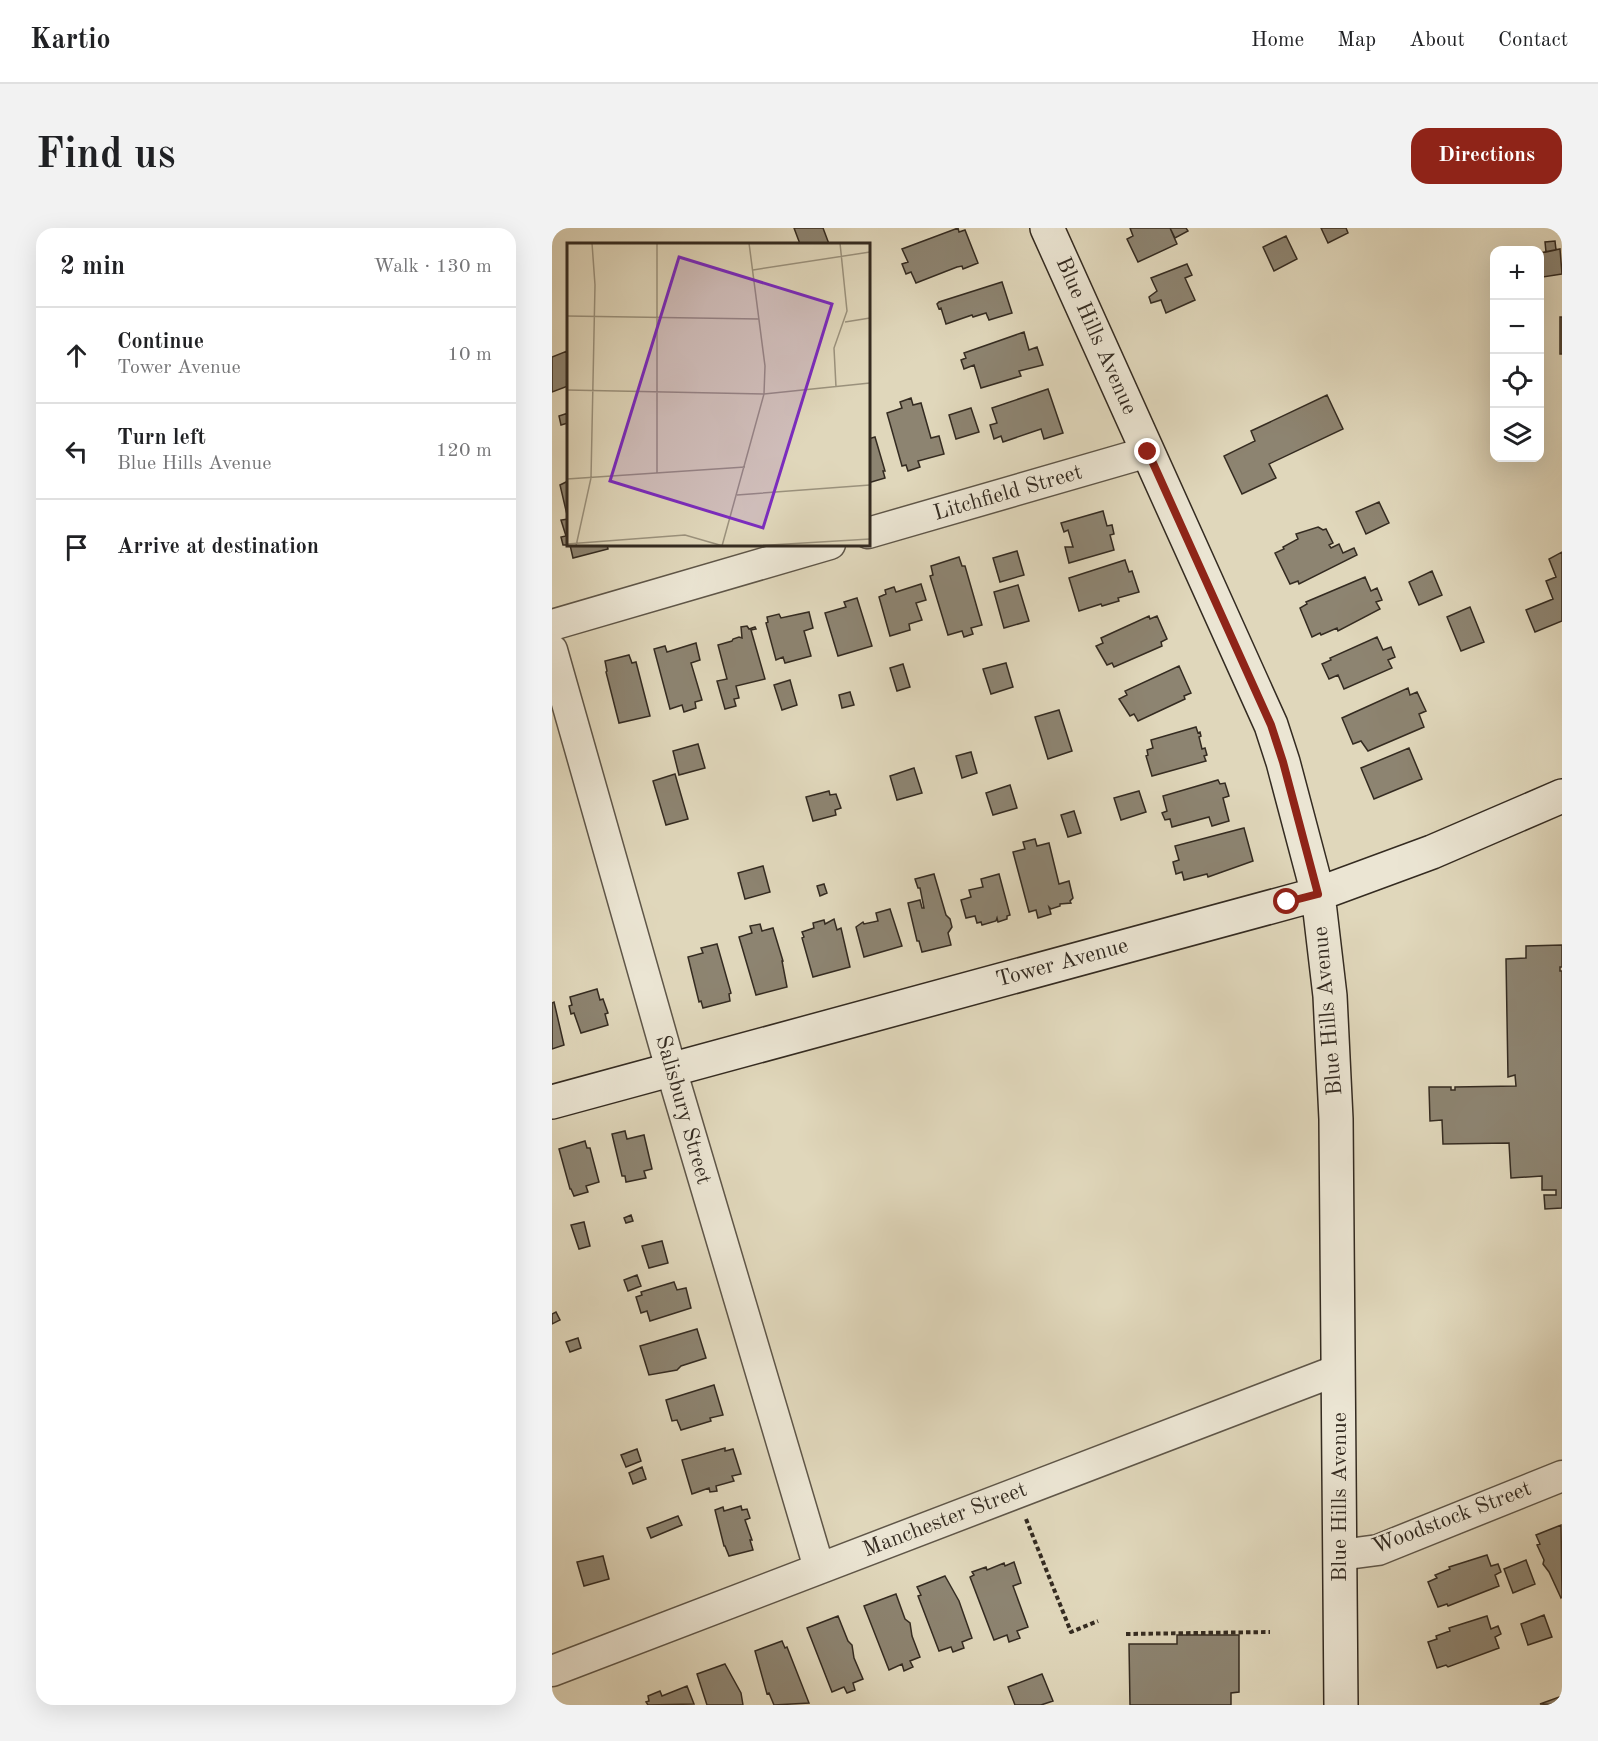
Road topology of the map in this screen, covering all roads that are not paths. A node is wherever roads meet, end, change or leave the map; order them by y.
1 (1047, 228) edge
2 (1148, 452) junction
3 (870, 532) edge
4 (823, 546) edge
5 (552, 625) edge
6 (552, 650) edge
7 (1562, 796) edge
8 (1318, 894) junction
9 (671, 1069) junction
10 (552, 1102) edge
11 (1338, 1370) junction
12 (1562, 1476) edge
13 (1340, 1555) junction
14 (819, 1568) junction
15 (552, 1671) edge
16 (1341, 1705) edge

1 - 2 main road, Blue Hills Avenue
2 - 3 street, Litchfield Street
2 - 8 main road, Blue Hills Avenue
4 - 5 street
6 - 9 street, Salisbury Street
7 - 8 main road, Tower Avenue
8 - 9 main road, Tower Avenue
8 - 11 main road, Blue Hills Avenue
9 - 10 main road, Tower Avenue
9 - 14 street, Salisbury Street
11 - 13 main road, Blue Hills Avenue
11 - 14 street, Manchester Street
12 - 13 street, Woodstock Street
13 - 16 main road, Blue Hills Avenue
14 - 15 street, Manchester Street

